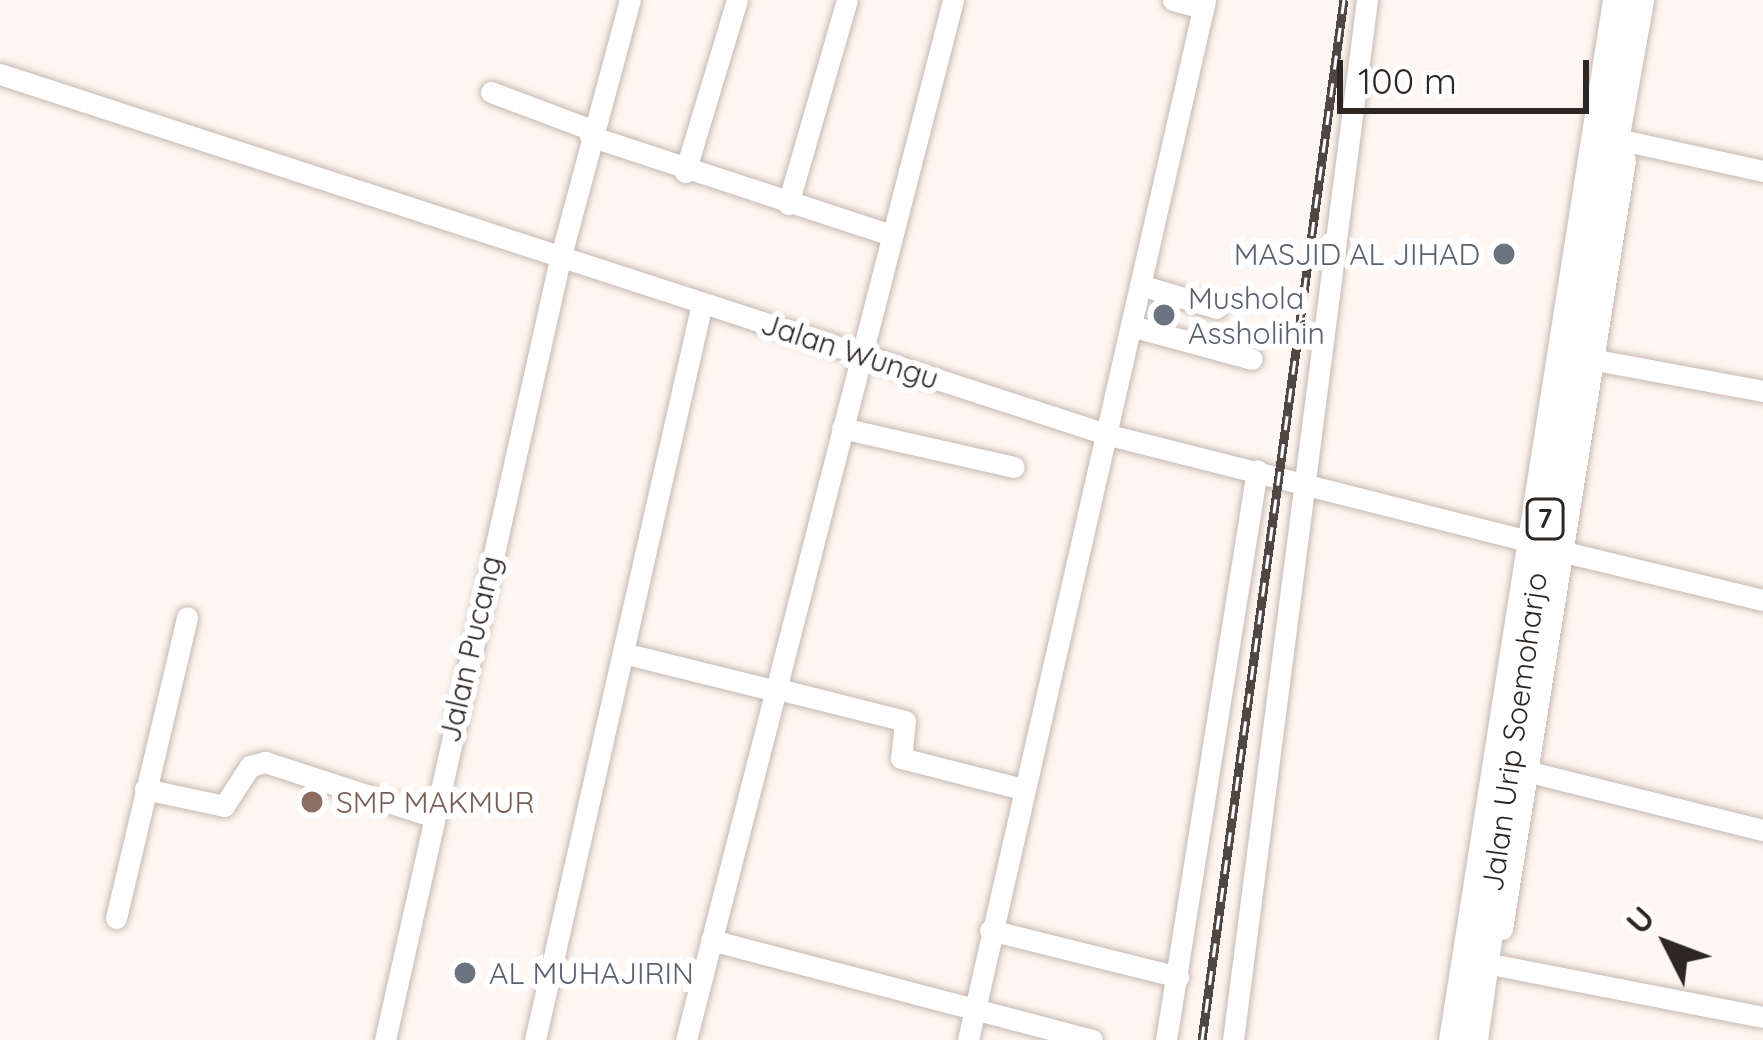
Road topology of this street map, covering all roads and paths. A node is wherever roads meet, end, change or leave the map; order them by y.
1 (630, 0) edge
2 (737, 0) edge
3 (847, 0) edge
4 (953, 0) edge
5 (1173, 0) edge
6 (1367, 0) edge
7 (1612, 0) edge
8 (1622, 0) edge
9 (1636, 0) edge
10 (1652, 0) edge
11 (1204, 4) edge
12 (0, 74) edge
13 (491, 92) dead end
14 (591, 133) junction
15 (1620, 142) junction
16 (1763, 171) edge
17 (685, 172) junction
18 (788, 204) junction
19 (891, 236) junction
20 (560, 259) junction
21 (1140, 285) junction
22 (702, 303) junction
23 (1217, 308) dead end
24 (1132, 326) junction
25 (860, 354) junction
26 (1582, 358) junction
27 (1252, 359) dead end
28 (1763, 391) edge
29 (842, 428) junction
30 (1109, 435) junction
31 (1014, 467) dead end
32 (1257, 470) junction
33 (1306, 482) junction
34 (1538, 544) junction
35 (1763, 600) edge
36 (187, 617) dead end
37 (623, 653) junction
38 (774, 689) junction
39 (1518, 770) junction
40 (146, 789) junction
41 (1023, 789) junction
42 (431, 816) junction
43 (1763, 830) edge
44 (116, 918) dead end
45 (990, 930) junction
46 (711, 940) junction
47 (1483, 962) junction
48 (1178, 977) junction
49 (1762, 1009) edge
50 (974, 1011) junction
51 (538, 1039) edge
52 (385, 1040) edge
53 (686, 1040) edge
54 (968, 1040) edge
55 (1092, 1040) edge
56 (1166, 1040) edge
57 (1233, 1040) edge
58 (1453, 1040) edge
59 (1471, 1040) edge
60 (1487, 1040) edge

1 - 14 street, Jalan Pucang
2 - 17 street
3 - 18 street
4 - 19 street
5 - 11 street
6 - 33 street
7 - 34 street
8 - 34 highway, Jalan Urip Soemoharjo / 7
9 - 15 highway, Jalan Urip Soemoharjo / 7
10 - 15 street
11 - 21 street
12 - 20 street, Jalan Wungu
13 - 14 street
14 - 17 street
14 - 20 street, Jalan Pucang
15 - 16 street
15 - 26 highway, Jalan Urip Soemoharjo / 7
17 - 18 street
18 - 19 street
19 - 25 street
20 - 22 street, Jalan Wungu
20 - 42 street, Jalan Pucang
21 - 23 street
21 - 24 street
22 - 25 street, Jalan Wungu
22 - 37 street
24 - 27 street
24 - 30 street
25 - 29 street
25 - 30 street, Jalan Wungu
26 - 28 street
26 - 34 highway, Jalan Urip Soemoharjo / 7
29 - 31 street
29 - 38 street
30 - 32 street, Jalan Wungu
30 - 41 street
32 - 33 street, Jalan Wungu
32 - 48 street
33 - 34 street, Jalan Wungu
33 - 57 street
34 - 35 street, Jalan Wungu
34 - 39 highway, Jalan Urip Soemoharjo / 7
34 - 47 highway, Jalan Urip Soemoharjo / 7
34 - 58 street
36 - 40 street
37 - 38 street
37 - 51 street
38 - 41 street
38 - 46 street
39 - 43 street
39 - 47 highway, Jalan Urip Soemoharjo / 7
40 - 42 street
40 - 44 street
41 - 45 street
42 - 52 street, Jalan Pucang
45 - 48 street
45 - 50 street
46 - 50 street
46 - 53 street
47 - 49 street
47 - 58 highway, Jalan Urip Soemoharjo / 7
47 - 59 highway, Jalan Urip Soemoharjo / 7
47 - 60 street
48 - 56 street
50 - 54 street
50 - 55 street

